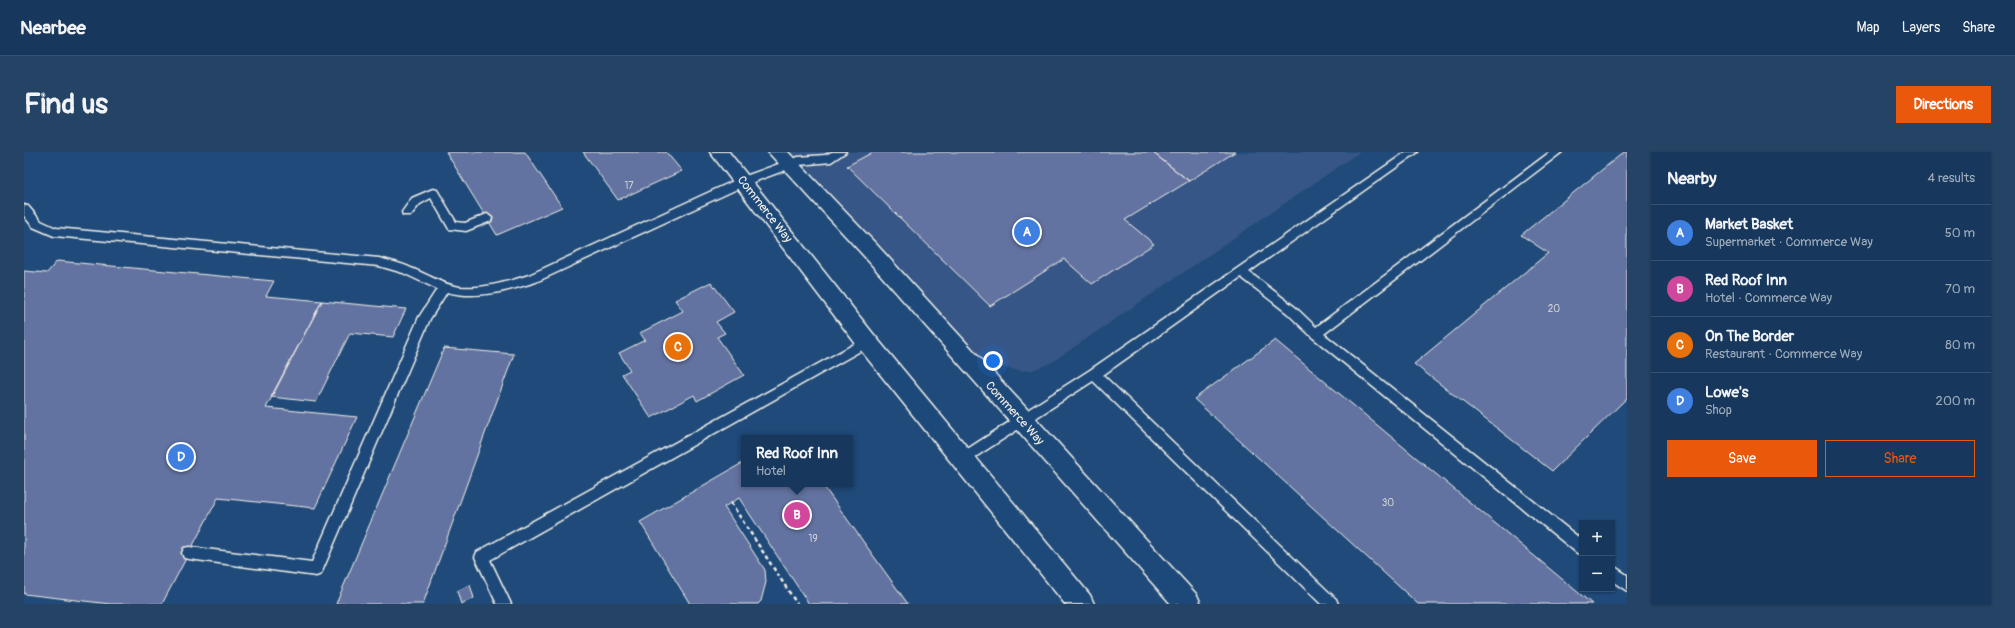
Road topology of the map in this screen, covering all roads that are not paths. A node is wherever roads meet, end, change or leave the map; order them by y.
1 (719, 152) edge
2 (841, 152) edge
3 (1413, 152) edge
4 (1557, 152) edge
5 (792, 157) edge
6 (744, 181) junction
7 (24, 209) edge
8 (407, 212) dead end
9 (487, 218) dead end
10 (1242, 272) junction
11 (444, 287) junction
12 (1316, 334) junction
13 (867, 342) junction
14 (1094, 374) junction
15 (1022, 421) junction
16 (962, 459) junction
17 (1579, 546) edge
18 (189, 553) dead end
19 (1615, 574) edge
20 (1627, 584) edge
21 (504, 604) edge
22 (1081, 604) edge
23 (1188, 604) edge
24 (1331, 604) edge

1 - 6 street, Commerce Way
2 - 5 lane
3 - 10 lane
4 - 12 lane
5 - 6 lane
5 - 15 street, Commerce Way
6 - 11 lane
6 - 13 street, Commerce Way
7 - 11 lane
8 - 9 lane
10 - 12 lane
10 - 14 lane
11 - 18 lane
12 - 17 lane
13 - 16 street, Commerce Way
13 - 21 lane
14 - 15 lane
14 - 24 lane
15 - 16 lane
15 - 23 street, Commerce Way
16 - 22 street, Commerce Way
19 - 20 lane

